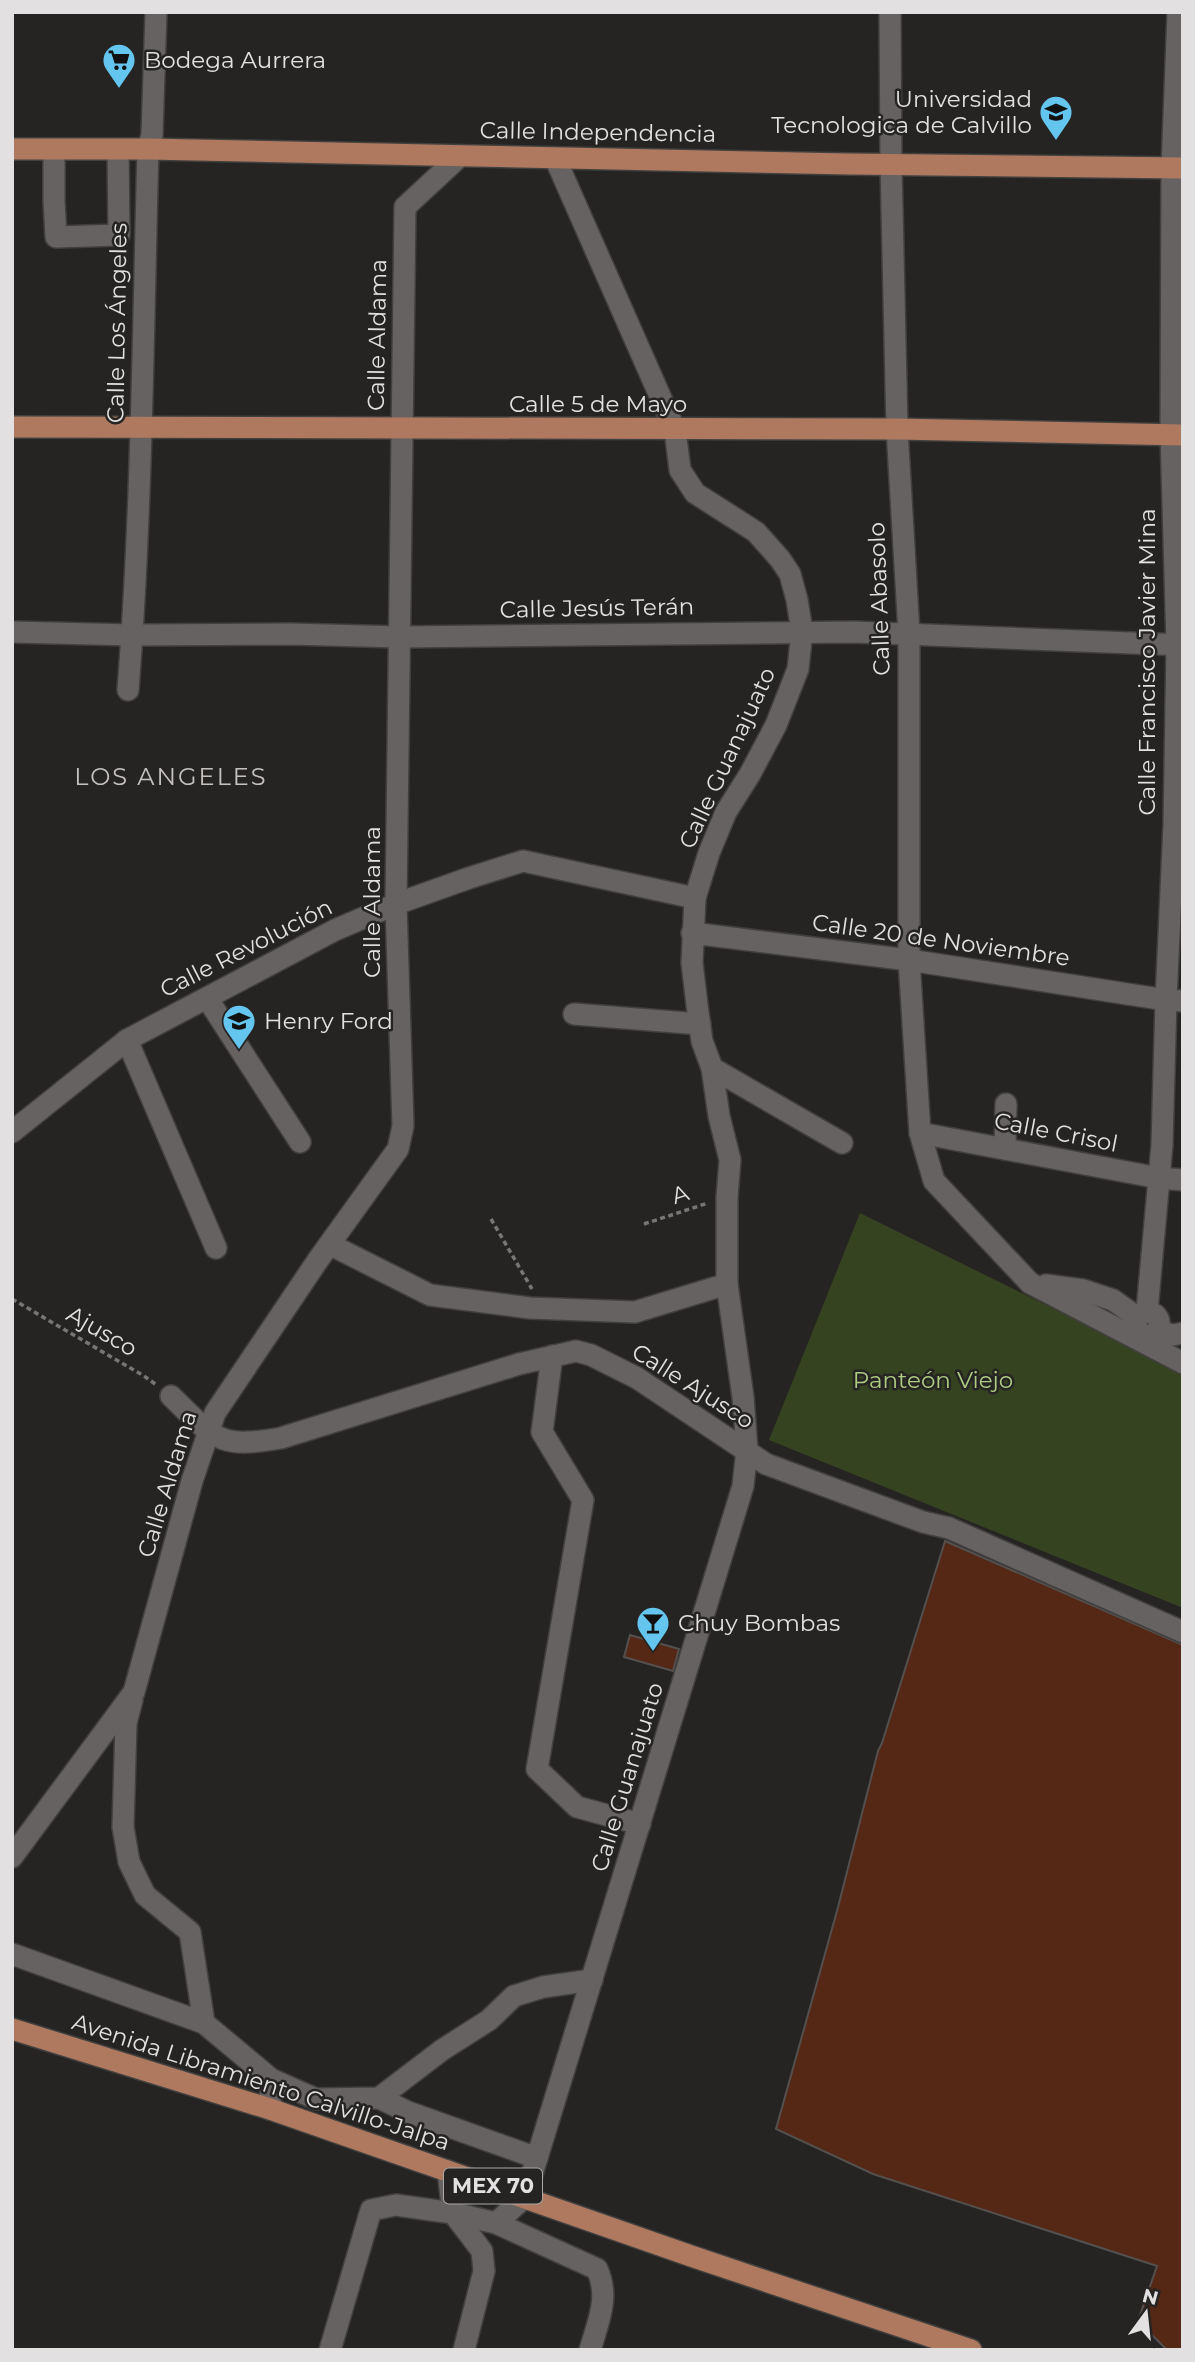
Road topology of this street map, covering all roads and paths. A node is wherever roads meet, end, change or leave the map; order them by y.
1 (156, 12) edge
2 (890, 12) edge
3 (1178, 12) edge
4 (12, 149) edge
5 (54, 149) junction
6 (118, 149) junction
7 (148, 149) junction
8 (460, 156) junction
9 (555, 158) junction
10 (891, 164) junction
11 (1177, 168) edge
12 (12, 427) edge
13 (141, 427) junction
14 (402, 429) junction
15 (897, 429) junction
16 (675, 430) junction
17 (1177, 435) edge
18 (802, 631) junction
19 (12, 632) edge
20 (909, 633) junction
21 (133, 635) junction
22 (400, 637) junction
23 (1180, 645) edge
24 (128, 690) dead end
25 (1179, 825) edge
26 (695, 898) junction
27 (396, 905) junction
28 (692, 933) junction
29 (909, 960) junction
30 (207, 998) junction
31 (1174, 1001) edge
32 (574, 1014) dead end
33 (699, 1024) junction
34 (127, 1040) junction
35 (712, 1068) junction
36 (1006, 1104) dead end
37 (12, 1132) edge
38 (920, 1133) junction
39 (300, 1142) dead end
40 (842, 1143) dead end
41 (1004, 1149) junction
42 (1159, 1178) junction
43 (1183, 1180) edge
44 (727, 1197) junction
45 (491, 1219) dead end
46 (644, 1224) dead end
47 (331, 1245) junction
48 (216, 1248) dead end
49 (1030, 1283) junction
50 (727, 1284) junction
51 (12, 1299) edge
52 (544, 1309) junction
53 (1142, 1314) junction
54 (1183, 1334) edge
55 (552, 1356) junction
56 (1183, 1363) edge
57 (171, 1396) joint
58 (208, 1432) junction
59 (747, 1449) junction
60 (1183, 1632) edge
61 (134, 1692) junction
62 (640, 1824) junction
63 (12, 1857) edge
64 (12, 1954) edge
65 (592, 1980) junction
66 (204, 2023) junction
67 (12, 2029) edge
68 (271, 2079) junction
69 (379, 2098) junction
70 (271, 2109) junction
71 (537, 2158) junction
72 (447, 2171) junction
73 (525, 2197) junction
74 (453, 2213) junction
75 (496, 2223) junction
76 (330, 2350) edge
77 (464, 2350) edge
78 (590, 2350) edge
79 (971, 2350) edge

1 - 7 street, Calle Los Ángeles
2 - 10 street, Calle Abasolo
3 - 11 street, Calle Francisco Javier Mina
4 - 5 main road, Calle Independencia
5 - 6 main road, Calle Independencia
5 - 6 street
6 - 7 main road, Calle Independencia
7 - 8 main road, Calle Independencia
7 - 13 street, Calle Los Ángeles
8 - 9 main road, Calle Independencia
8 - 14 street, Calle Aldama
9 - 10 main road, Calle Independencia
9 - 16 street, Calle Guanajuato
10 - 11 main road, Calle Independencia
10 - 15 street, Calle Abasolo
11 - 17 street, Calle Francisco Javier Mina
12 - 13 main road, Calle 5 de Mayo
13 - 14 main road, Calle 5 de Mayo
13 - 21 street, Calle Los Ángeles
14 - 16 main road, Calle 5 de Mayo
14 - 22 street, Calle Aldama
15 - 16 main road, Calle 5 de Mayo
15 - 17 main road, Calle 5 de Mayo
15 - 20 street, Calle Abasolo
16 - 18 street, Calle Guanajuato
17 - 23 street, Calle Francisco Javier Mina
18 - 20 street, Calle Jesús Terán
18 - 22 street, Calle Jesús Terán
18 - 26 street, Calle Guanajuato
19 - 21 street, Calle Jesús Terán
20 - 23 street, Calle Jesús Terán
20 - 29 street, Calle Abasolo
21 - 22 street, Calle Jesús Terán
21 - 24 street, Calle Los Ángeles
22 - 27 street, Calle Aldama
23 - 25 street, Calle Francisco Javier Mina
25 - 31 street, Calle Francisco Javier Mina
26 - 27 street, Calle Revolución
26 - 28 street, Calle Guanajuato
27 - 30 street, Calle Revolución
27 - 47 street, Calle Aldama
28 - 29 street, Calle 20 de Noviembre
28 - 33 street, Calle Guanajuato
29 - 31 street, Calle 20 de Noviembre
29 - 38 street, Calle Abasolo
30 - 34 street, Calle Revolución
30 - 39 street
31 - 42 street, Calle Francisco Javier Mina
32 - 33 street
33 - 35 street, Calle Guanajuato
34 - 37 street, Calle Revolución
34 - 48 street
35 - 40 street
35 - 44 street, Calle Guanajuato
36 - 41 street
38 - 41 street, Calle Crisol
38 - 49 street, Calle Abasolo
41 - 42 street, Calle Crisol
42 - 43 street, Calle Crisol
42 - 53 street, Calle Francisco Javier Mina
44 - 46 path, A
44 - 50 street, Calle Guanajuato
45 - 52 path
47 - 52 street
47 - 58 street, Calle Aldama
49 - 53 street
49 - 56 street
50 - 52 street
50 - 59 street, Calle Guanajuato
51 - 57 path, Ajusco
53 - 54 street
55 - 58 street, Calle Ajusco
55 - 59 street, Calle Ajusco
55 - 62 street
57 - 58 street, Calle Ajusco
58 - 61 street, Calle Aldama
59 - 60 street, Calle Ajusco
59 - 62 street, Calle Guanajuato
61 - 63 street, Calle Aldama
61 - 66 street
62 - 65 street, Calle Guanajuato
64 - 66 street
65 - 69 street
65 - 71 street, Calle Guanajuato
66 - 68 street
67 - 70 main road, Avenida Libramiento Calvillo-Jalpa / MEX 70
68 - 69 street
68 - 70 street
69 - 71 street
70 - 72 main road, Avenida Libramiento Calvillo-Jalpa / MEX 70
71 - 73 street, Calle Guanajuato
72 - 73 main road, Avenida Libramiento Calvillo-Jalpa / MEX 70
72 - 74 street
73 - 75 street
73 - 79 main road, Avenida Libramiento Calvillo-Jalpa / MEX 70
74 - 75 street
74 - 76 street
74 - 77 street
75 - 78 street

